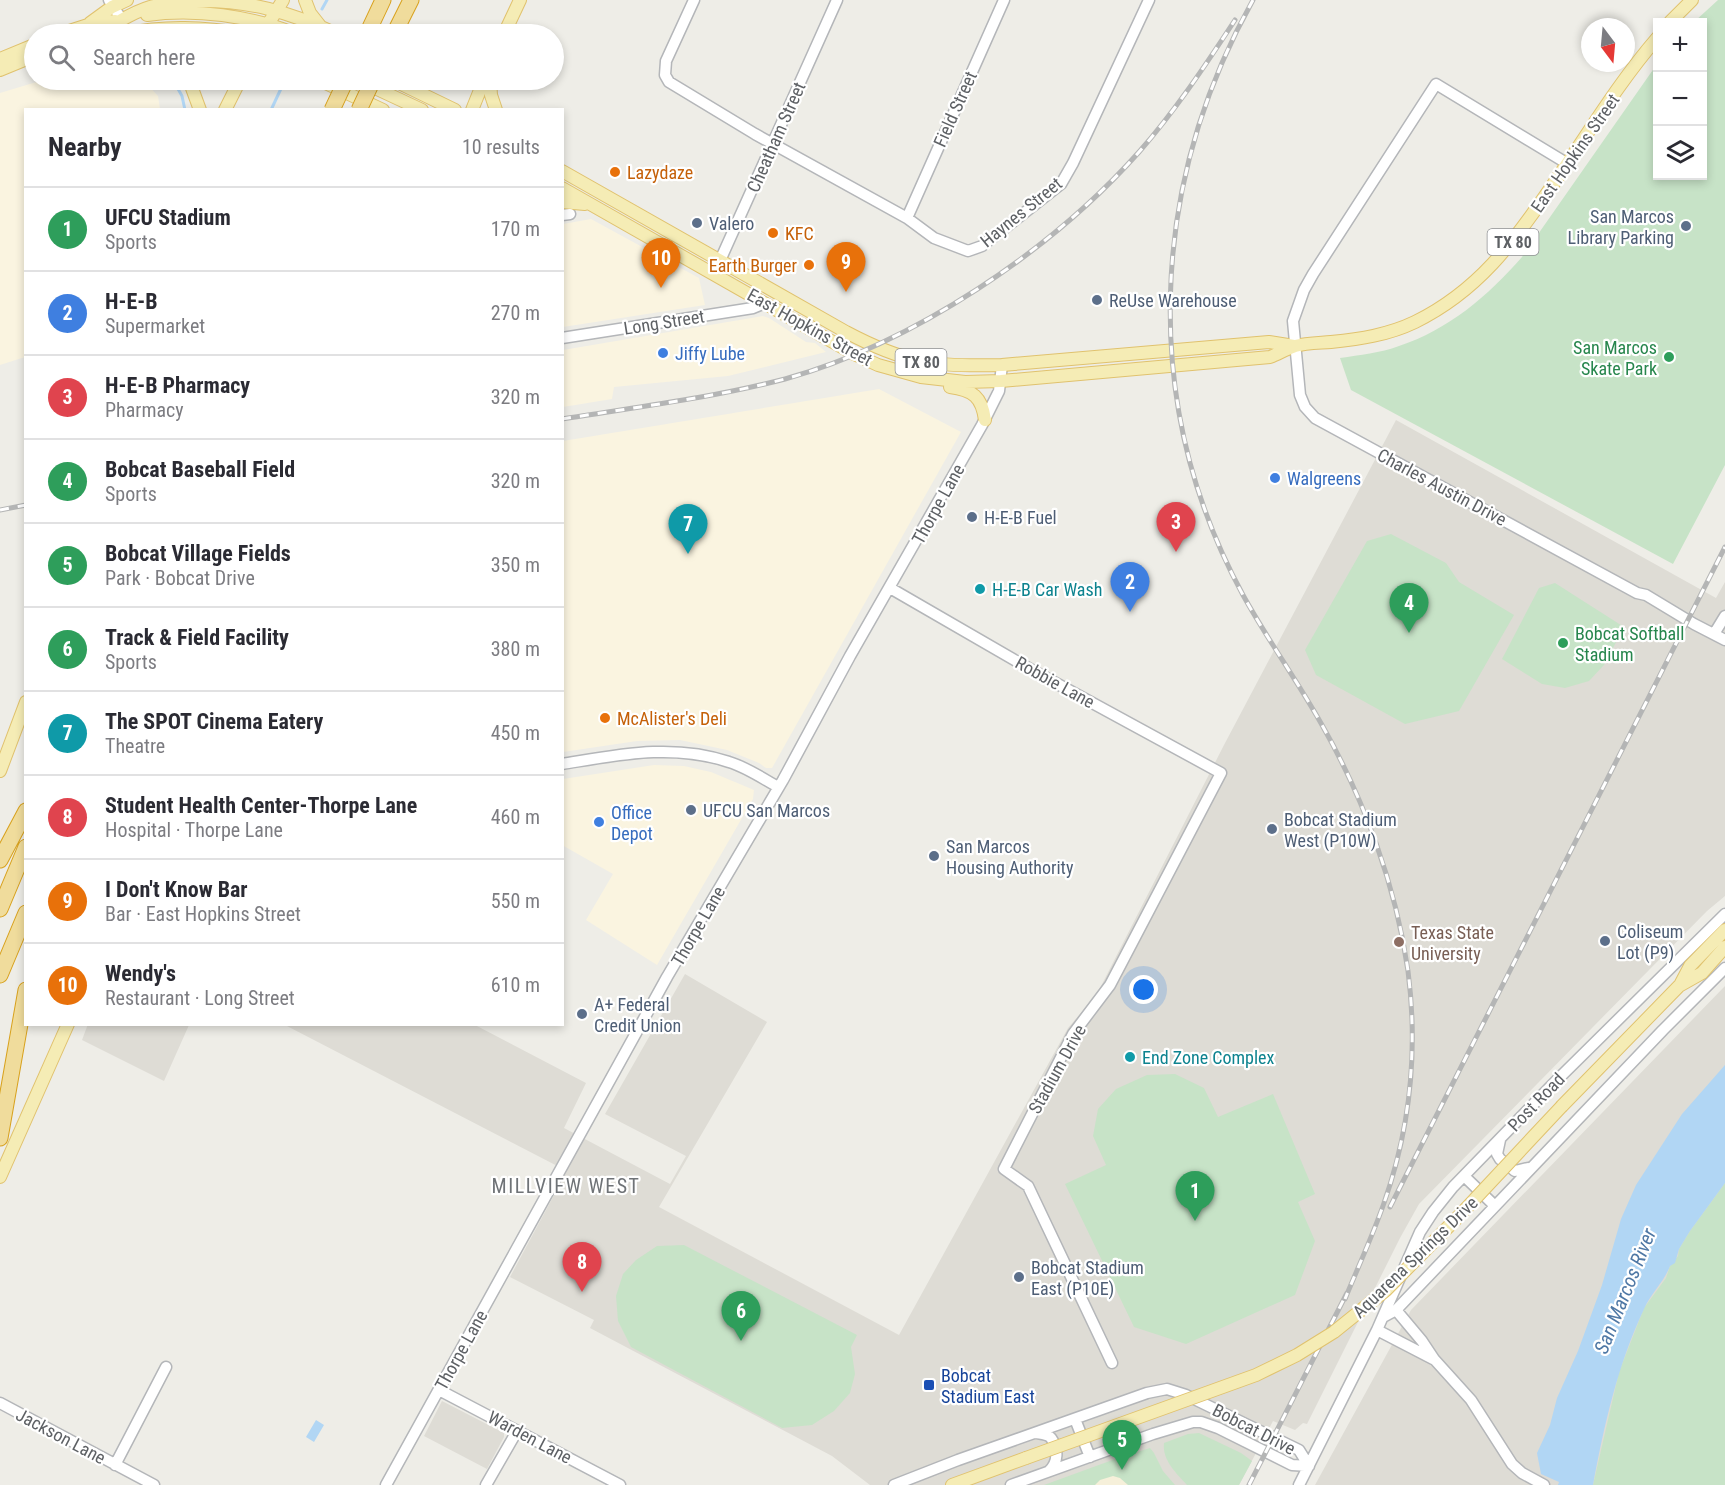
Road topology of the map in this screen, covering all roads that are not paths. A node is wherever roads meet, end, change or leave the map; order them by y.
1 (127, 0) edge
2 (304, 0) edge
3 (383, 0) edge
4 (411, 0) edge
5 (520, 0) edge
6 (694, 0) edge
7 (837, 0) edge
8 (1004, 0) edge
9 (1149, 0) edge
10 (1692, 0) edge
11 (111, 3) edge
12 (280, 5) edge
13 (1674, 18) edge
14 (122, 20) junction
15 (95, 24) edge
16 (109, 24) edge
17 (252, 24) edge
18 (269, 24) edge
19 (316, 24) edge
20 (319, 24) edge
21 (372, 24) edge
22 (399, 24) edge
23 (509, 24) edge
24 (1653, 44) edge
25 (24, 49) edge
26 (0, 59) edge
27 (24, 60) edge
28 (24, 67) edge
29 (0, 70) edge
30 (0, 75) edge
31 (193, 90) edge
32 (236, 90) edge
33 (340, 90) edge
34 (341, 90) edge
35 (368, 90) edge
36 (379, 90) edge
37 (414, 90) edge
38 (480, 90) edge
39 (491, 90) edge
40 (199, 108) edge
41 (226, 108) edge
42 (333, 108) edge
43 (360, 108) edge
44 (379, 108) edge
45 (418, 108) edge
46 (451, 108) edge
47 (473, 108) edge
48 (495, 108) edge
49 (774, 143) junction
50 (1568, 164) junction
51 (564, 172) edge
52 (564, 189) edge
53 (564, 190) edge
54 (564, 202) edge
55 (592, 205) junction
56 (907, 218) junction
57 (677, 236) junction
58 (720, 261) junction
59 (714, 274) junction
60 (765, 303) junction
61 (564, 338) edge
62 (1295, 346) junction
63 (1002, 365) junction
64 (921, 377) junction
65 (1001, 381) junction
66 (985, 420) junction
67 (890, 588) junction
68 (1725, 616) edge
69 (1714, 634) junction
70 (1725, 640) edge
71 (24, 707) edge
72 (564, 764) edge
73 (0, 771) edge
74 (1221, 772) joint
75 (778, 787) junction
76 (24, 815) edge
77 (24, 852) edge
78 (0, 860) edge
79 (0, 909) edge
80 (1725, 914) edge
81 (24, 918) edge
82 (1725, 930) edge
83 (1725, 947) edge
84 (1725, 968) edge
85 (0, 975) edge
86 (1679, 986) junction
87 (24, 1001) edge
88 (67, 1026) edge
89 (0, 1138) edge
90 (1500, 1140) junction
91 (1531, 1167) junction
92 (1464, 1176) junction
93 (0, 1177) edge
94 (1494, 1205) junction
95 (1396, 1310) junction
96 (1383, 1317) junction
97 (1377, 1330) junction
98 (1434, 1359) junction
99 (1112, 1363) dead end
100 (166, 1367) dead end
101 (439, 1390) junction
102 (0, 1403) edge
103 (1075, 1419) junction
104 (517, 1431) junction
105 (1036, 1433) junction
106 (1090, 1457) junction
107 (115, 1465) junction
108 (1309, 1466) junction
109 (1049, 1472) junction
110 (154, 1485) edge
111 (387, 1485) edge
112 (486, 1485) edge
113 (620, 1485) edge
114 (894, 1485) edge
115 (952, 1485) edge
116 (1011, 1485) edge
117 (1299, 1485) edge
118 (1544, 1485) edge

1 - 11 main road
2 - 20 main road
3 - 21 highway
4 - 22 highway
5 - 23 main road
6 - 49 street, Haynes Street
7 - 49 street, Cheatham Street
8 - 56 street, Field Street
9 - 56 street, Haynes Street
10 - 13 main road
11 - 14 street
11 - 15 main road
12 - 14 main road
12 - 18 main road
12 - 19 main road
14 - 16 main road
14 - 17 main road
24 - 50 main road, East Hopkins Street / TX 80
25 - 26 main road
27 - 29 main road
28 - 30 main road
31 - 40 main road
32 - 41 main road
33 - 44 main road
34 - 42 highway, bridge
35 - 43 highway, bridge
36 - 45 main road
37 - 46 main road
38 - 47 main road
39 - 48 main road
49 - 56 street, Haynes Street
49 - 58 street, Cheatham Street
50 - 62 main road, East Hopkins Street / TX 80
50 - 62 street, Charles Austin Drive
51 - 57 main road, East Hopkins Street / TX 80
52 - 57 main road
53 - 55 main road, East Hopkins Street / TX 80
54 - 55 main road
55 - 59 main road, East Hopkins Street / TX 80
57 - 58 main road, East Hopkins Street / TX 80
58 - 59 street, Cheatham Street
58 - 63 main road, East Hopkins Street / TX 80
59 - 60 main road, East Hopkins Street / TX 80
60 - 61 street, Long Street
60 - 64 main road, East Hopkins Street / TX 80
62 - 63 main road, East Hopkins Street / TX 80
62 - 65 main road, East Hopkins Street / TX 80
62 - 69 street, Charles Austin Drive
63 - 65 street, Thorpe Lane
64 - 65 main road, East Hopkins Street / TX 80
64 - 66 main road
65 - 66 street, Thorpe Lane
66 - 67 street, Thorpe Lane
67 - 74 street, Robbie Lane
67 - 75 street, Thorpe Lane
68 - 69 street
69 - 70 street, Charles Austin Drive
71 - 73 main road
72 - 75 street
74 - 99 street, Stadium Drive
75 - 101 street, Thorpe Lane
76 - 78 highway
77 - 79 highway
80 - 90 street, Post Road
81 - 85 highway
82 - 86 main road, Aquarena Springs Drive
83 - 86 main road, Aquarena Springs Drive
84 - 91 street
86 - 115 main road, Aquarena Springs Drive, bridge
87 - 89 highway
88 - 93 main road
90 - 91 street
90 - 92 street, Post Road
91 - 94 street
92 - 94 street
92 - 96 street, Post Road
94 - 95 street
95 - 96 street
95 - 98 street
96 - 97 street, Post Road
97 - 98 street
97 - 108 street, Post Road
98 - 118 street
100 - 107 street
101 - 104 street, Warden Lane
101 - 111 street, Thorpe Lane
102 - 107 street, Jackson Lane
103 - 105 street, Bobcat Drive
103 - 106 street
103 - 108 street, Bobcat Drive
104 - 112 street
104 - 113 street, Warden Lane
105 - 109 street
105 - 114 street, Bobcat Drive
106 - 108 street, Bobcat Drive
106 - 109 street, Bobcat Drive
107 - 110 street, Jackson Lane
108 - 117 street, Post Road
109 - 116 street, Bobcat Drive

